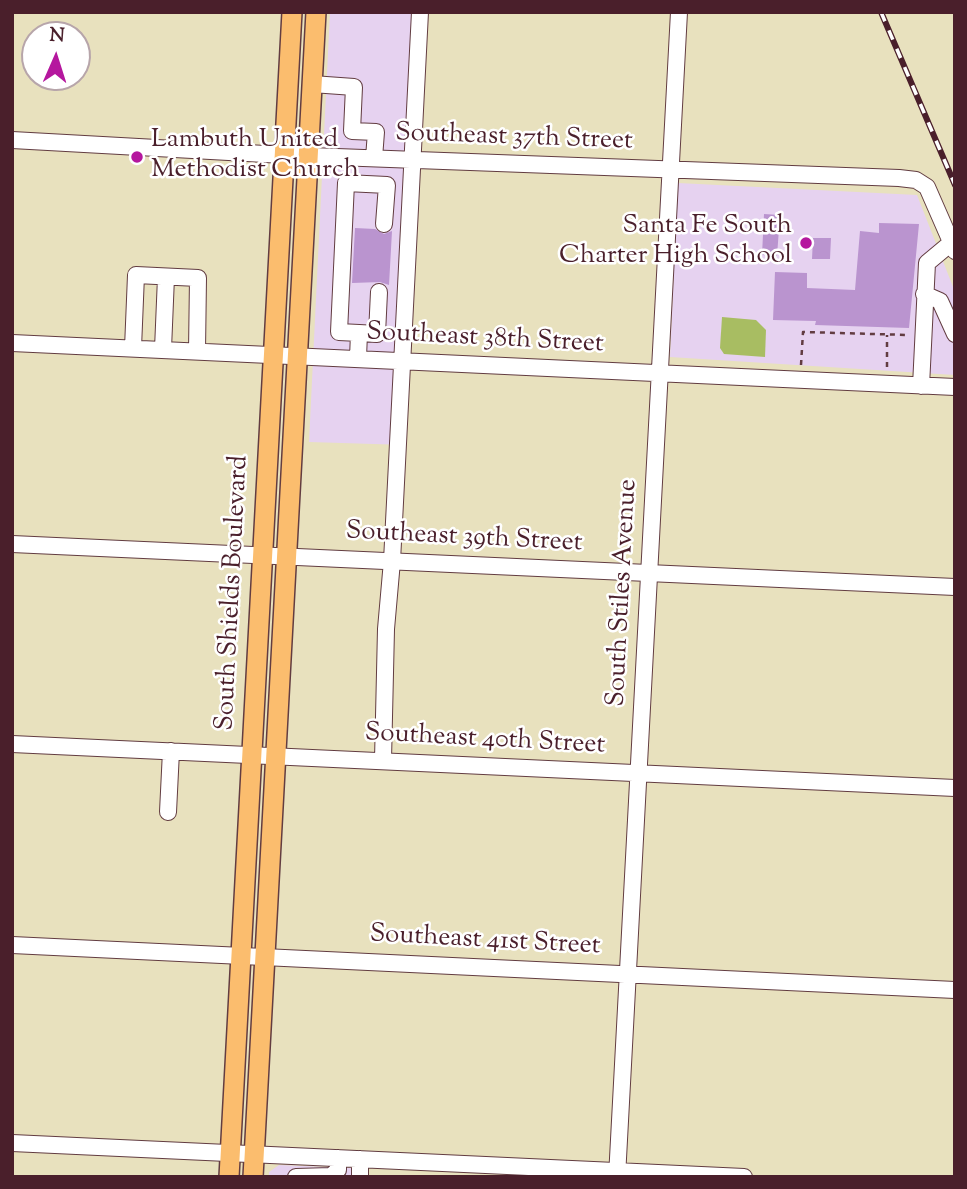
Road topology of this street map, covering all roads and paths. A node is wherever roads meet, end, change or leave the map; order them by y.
1 (292, 12) edge
2 (316, 12) edge
3 (420, 12) edge
4 (679, 12) edge
5 (312, 84) junction
6 (12, 140) edge
7 (284, 155) junction
8 (309, 155) junction
9 (370, 157) junction
10 (413, 159) junction
11 (669, 170) junction
12 (364, 184) junction
13 (384, 224) dead end
14 (953, 247) edge
15 (166, 276) junction
16 (379, 292) dead end
17 (924, 294) junction
18 (359, 333) junction
19 (955, 334) edge
20 (887, 335) junction
21 (916, 335) dead end
22 (12, 343) edge
23 (133, 348) junction
24 (163, 349) junction
25 (197, 351) junction
26 (273, 354) junction
27 (298, 356) junction
28 (358, 358) junction
29 (402, 360) junction
30 (887, 367) dead end
31 (801, 370) dead end
32 (660, 372) junction
33 (921, 386) junction
34 (955, 387) edge
35 (12, 544) edge
36 (263, 555) junction
37 (287, 556) junction
38 (392, 561) junction
39 (648, 572) junction
40 (955, 587) edge
41 (12, 744) edge
42 (171, 751) junction
43 (252, 755) junction
44 (276, 755) junction
45 (383, 760) junction
46 (639, 773) junction
47 (955, 788) edge
48 (168, 812) dead end
49 (12, 945) edge
50 (242, 956) junction
51 (265, 956) junction
52 (627, 973) junction
53 (955, 990) edge
54 (12, 1143) edge
55 (230, 1153) junction
56 (255, 1154) junction
57 (338, 1158) junction
58 (360, 1159) junction
59 (395, 1169) edge
60 (617, 1174) edge
61 (229, 1177) edge
62 (253, 1177) edge
63 (296, 1177) edge
64 (360, 1177) edge
65 (744, 1177) edge

1 - 7 main road, South Shields Boulevard
2 - 5 main road, South Shields Boulevard
3 - 10 street
4 - 11 street, South Stiles Avenue
5 - 8 main road, South Shields Boulevard
5 - 9 street
6 - 7 street, Southeast 37th Street
7 - 8 street, Southeast 37th Street
7 - 26 main road, South Shields Boulevard
8 - 9 street, Southeast 37th Street
8 - 27 main road, South Shields Boulevard
9 - 10 street, Southeast 37th Street
9 - 12 street
10 - 11 street, Southeast 37th Street
10 - 29 street
11 - 14 street, Southeast 37th Street
11 - 32 street, South Stiles Avenue
12 - 13 street
12 - 18 street
14 - 17 street
15 - 23 street
15 - 24 street
15 - 25 street
16 - 18 street
17 - 19 street
17 - 33 street
18 - 28 street
20 - 21 path
20 - 30 path
20 - 31 path
22 - 23 street, Southeast 38th Street
23 - 24 street, Southeast 38th Street
24 - 25 street, Southeast 38th Street
25 - 26 street, Southeast 38th Street
26 - 27 street, Southeast 38th Street
26 - 36 main road, South Shields Boulevard
27 - 28 street, Southeast 38th Street
27 - 37 main road, South Shields Boulevard
28 - 29 street, Southeast 38th Street
29 - 32 street, Southeast 38th Street
29 - 38 street
32 - 33 street, Southeast 38th Street
32 - 39 street, South Stiles Avenue
33 - 34 street, Southeast 38th Street
35 - 36 street, Southeast 39th Street
36 - 37 street, Southeast 39th Street
36 - 43 main road, South Shields Boulevard
37 - 38 street, Southeast 39th Street
37 - 44 main road, South Shields Boulevard
38 - 39 street, Southeast 39th Street
38 - 45 street
39 - 40 street, Southeast 39th Street
39 - 46 street, South Stiles Avenue
41 - 42 street, Southeast 40th Street
42 - 43 street, Southeast 40th Street
42 - 48 street
43 - 44 street, Southeast 40th Street
43 - 50 main road, South Shields Boulevard
44 - 45 street, Southeast 40th Street
44 - 51 main road, South Shields Boulevard
45 - 46 street, Southeast 40th Street
46 - 47 street, Southeast 40th Street
46 - 52 street, South Stiles Avenue
49 - 50 street, Southeast 41st Street
50 - 51 street, Southeast 41st Street
50 - 55 main road, South Shields Boulevard
51 - 52 street, Southeast 41st Street
51 - 56 main road, South Shields Boulevard
52 - 53 street, Southeast 41st Street
52 - 60 street, South Stiles Avenue
54 - 55 street
55 - 56 street
55 - 61 main road, South Shields Boulevard
56 - 57 street
56 - 62 main road, South Shields Boulevard
57 - 58 street
57 - 63 street
58 - 59 street
58 - 64 street
59 - 60 street
60 - 65 street

